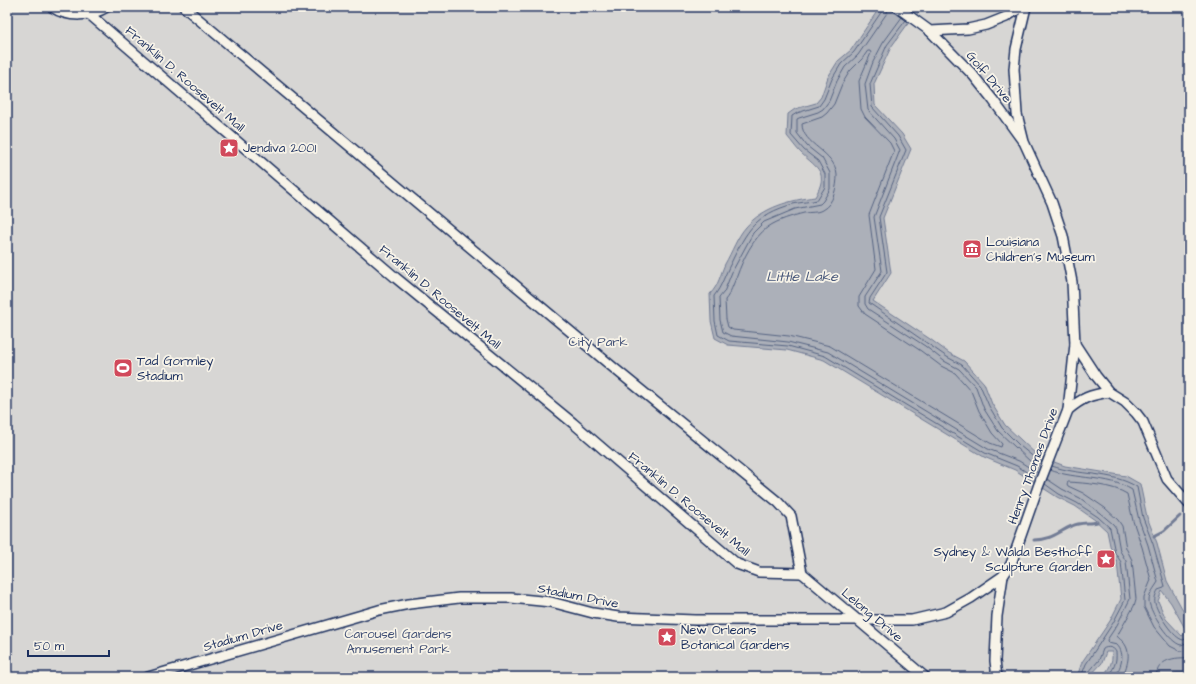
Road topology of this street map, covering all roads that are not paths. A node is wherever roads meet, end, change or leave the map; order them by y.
1 (52, 7) edge
2 (107, 7) edge
3 (184, 7) edge
4 (896, 7) edge
5 (1022, 7) edge
6 (1026, 7) edge
7 (89, 14) junction
8 (930, 31) junction
9 (1024, 142) junction
10 (1075, 344) junction
11 (1109, 392) junction
12 (1068, 410) junction
13 (1189, 504) edge
14 (802, 573) junction
15 (1003, 576) junction
16 (859, 620) junction
17 (148, 677) edge
18 (925, 677) edge
19 (998, 677) edge

1 - 7 street
2 - 7 street
3 - 14 street
4 - 8 street, Golf Drive
5 - 8 street
6 - 9 street, Henry Thomas Drive
7 - 14 street, Franklin D. Roosevelt Mall
8 - 9 street, Golf Drive
9 - 10 street, Henry Thomas Drive
10 - 11 street
10 - 12 street, Henry Thomas Drive
11 - 12 street
11 - 13 street
12 - 15 street, Henry Thomas Drive
14 - 16 street, Lelong Drive
15 - 16 street, Stadium Drive
15 - 19 street, Henry Thomas Drive
16 - 17 street, Stadium Drive
16 - 18 street, Lelong Drive

